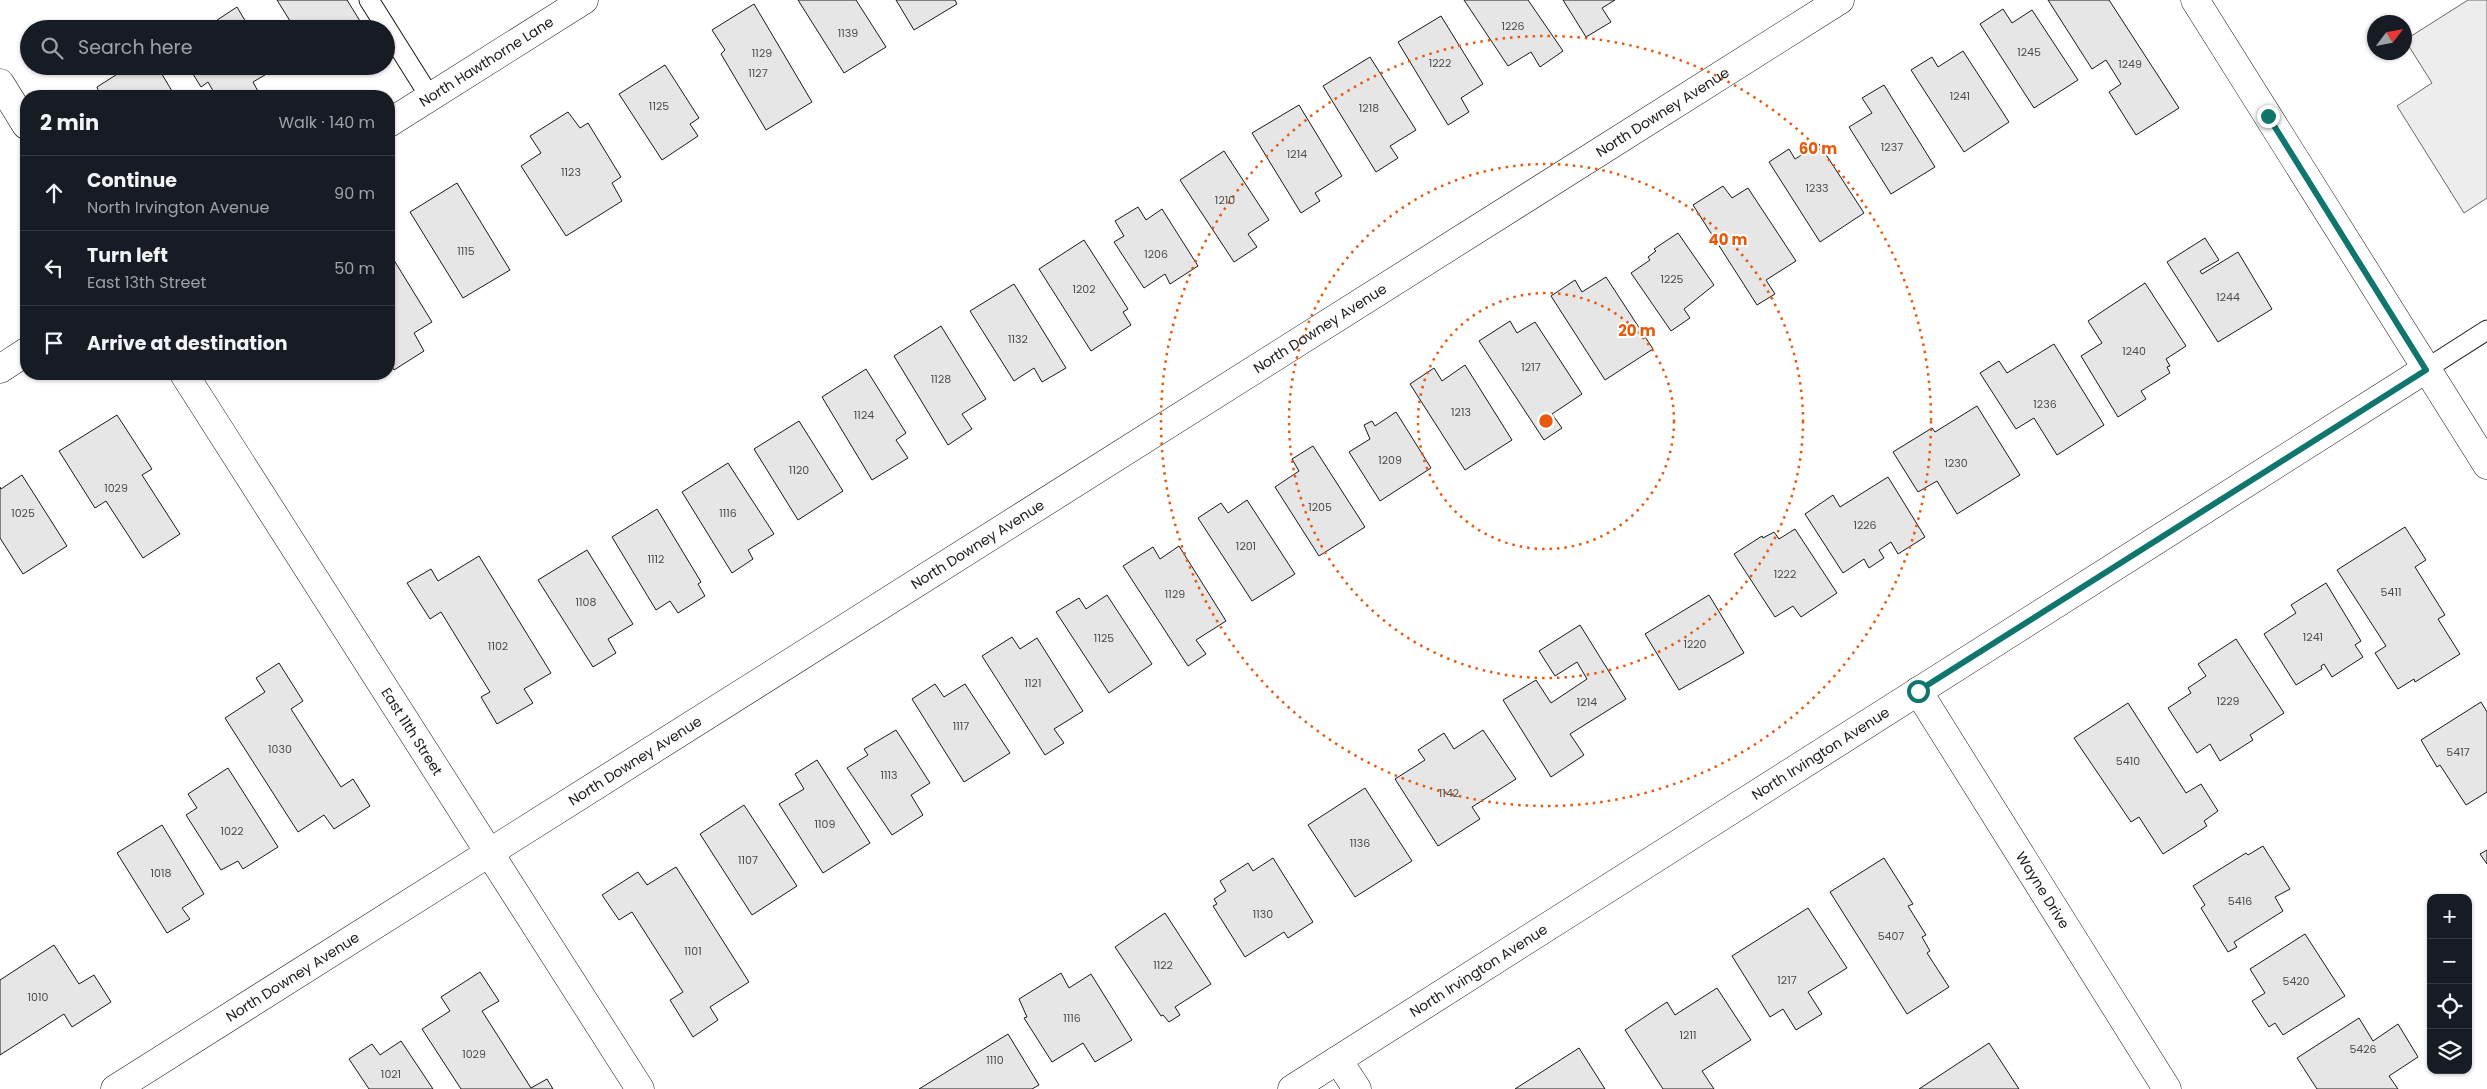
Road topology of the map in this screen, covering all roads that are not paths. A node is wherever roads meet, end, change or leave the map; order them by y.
1 (369, 0) edge
2 (584, 0) edge
3 (1840, 0) edge
4 (2195, 0) edge
5 (382, 20) edge
6 (395, 41) edge
7 (0, 83) edge
8 (430, 97) junction
9 (20, 115) edge
10 (395, 119) edge
11 (2487, 330) edge
12 (20, 356) edge
13 (0, 369) edge
14 (2426, 370) junction
15 (188, 380) edge
16 (2487, 465) edge
17 (1918, 691) junction
18 (489, 853) junction
19 (1338, 1060) junction
20 (115, 1089) edge
21 (640, 1089) edge
22 (1292, 1089) edge
23 (1357, 1089) edge
24 (2168, 1089) edge

1 - 5 lane
2 - 8 street, North Hawthorne Lane
3 - 18 street, North Downey Avenue
4 - 14 street
6 - 8 lane
7 - 9 street
8 - 10 street, North Hawthorne Lane
11 - 14 lane
12 - 13 street
14 - 16 street
14 - 17 street, North Irvington Avenue
15 - 18 street, East 11th Street
17 - 19 street, North Irvington Avenue
17 - 24 street, Wayne Drive
18 - 20 street, North Downey Avenue
18 - 21 street, East 11th Street
19 - 22 street, North Irvington Avenue
19 - 23 street

